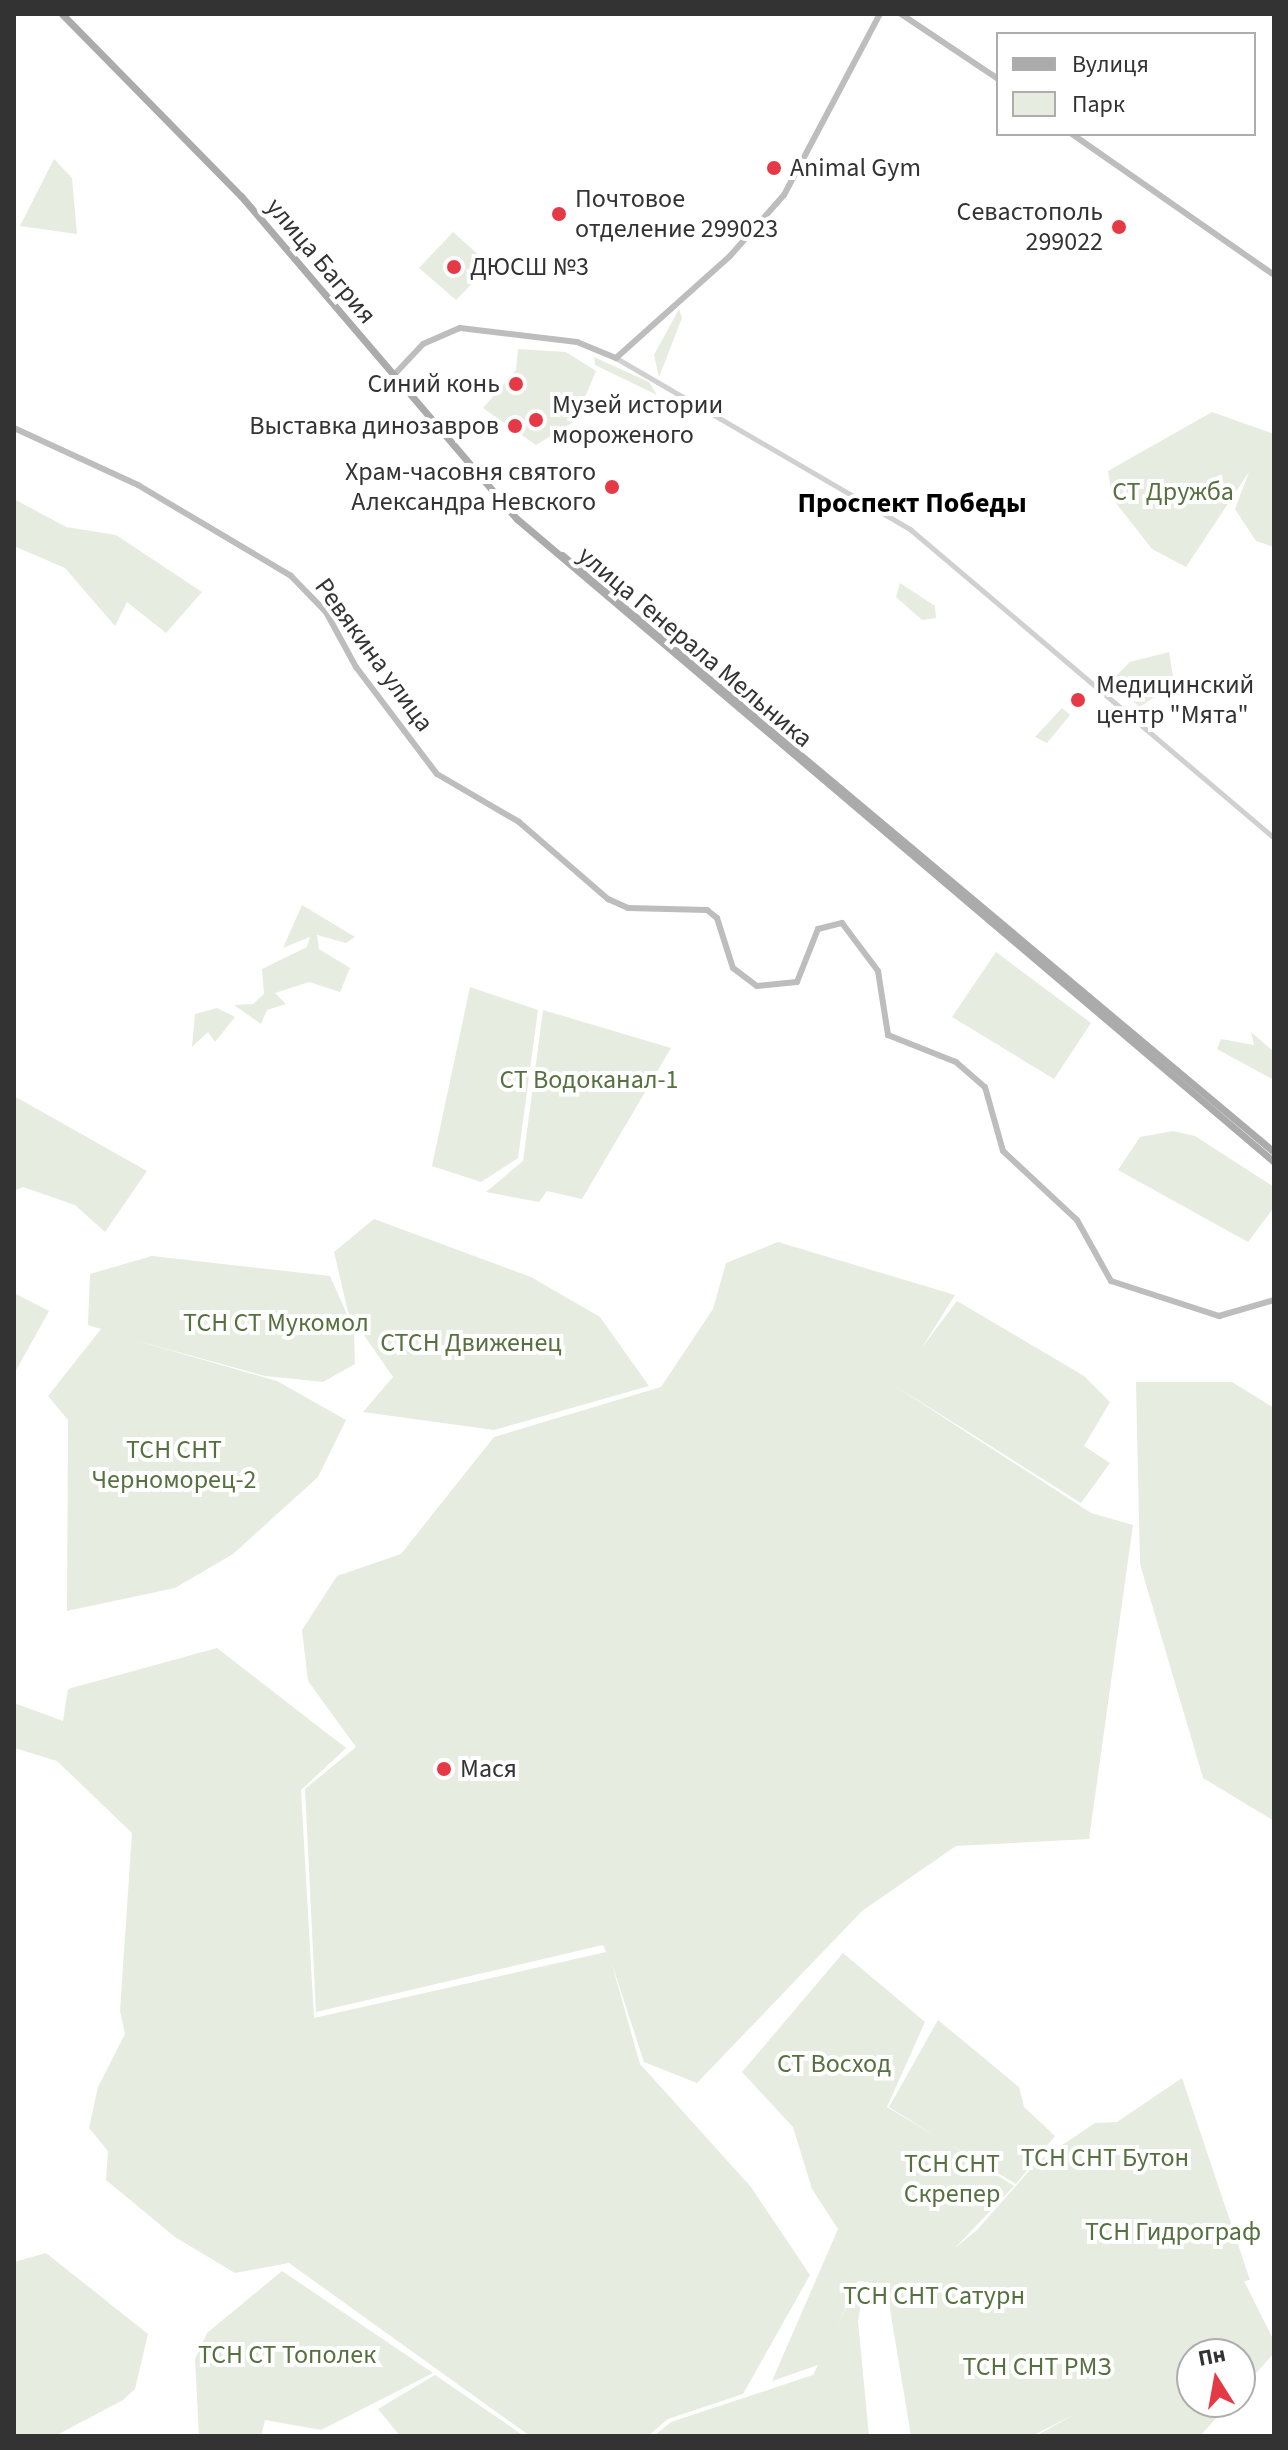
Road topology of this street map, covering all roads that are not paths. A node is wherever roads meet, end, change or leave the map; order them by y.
1 (62, 14) edge
2 (880, 14) edge
3 (901, 14) edge
4 (996, 78) edge
5 (1075, 136) edge
6 (1274, 275) edge
7 (616, 358) junction
8 (392, 377) junction
9 (14, 428) edge
10 (534, 534) joint
11 (735, 703) junction
12 (1274, 838) edge
13 (1274, 1152) edge
14 (1274, 1162) edge
15 (1274, 1300) edge

1 - 8 main road, улица Багрия
2 - 7 main road
3 - 4 main road
5 - 6 main road
7 - 8 main road
7 - 12 street
8 - 10 main road, улица Багрия
9 - 15 main road, Ревякина улица
10 - 11 main road, улица Генерала Мельника
11 - 13 main road, улица Генерала Мельника
11 - 14 main road, улица Генерала Мельника

